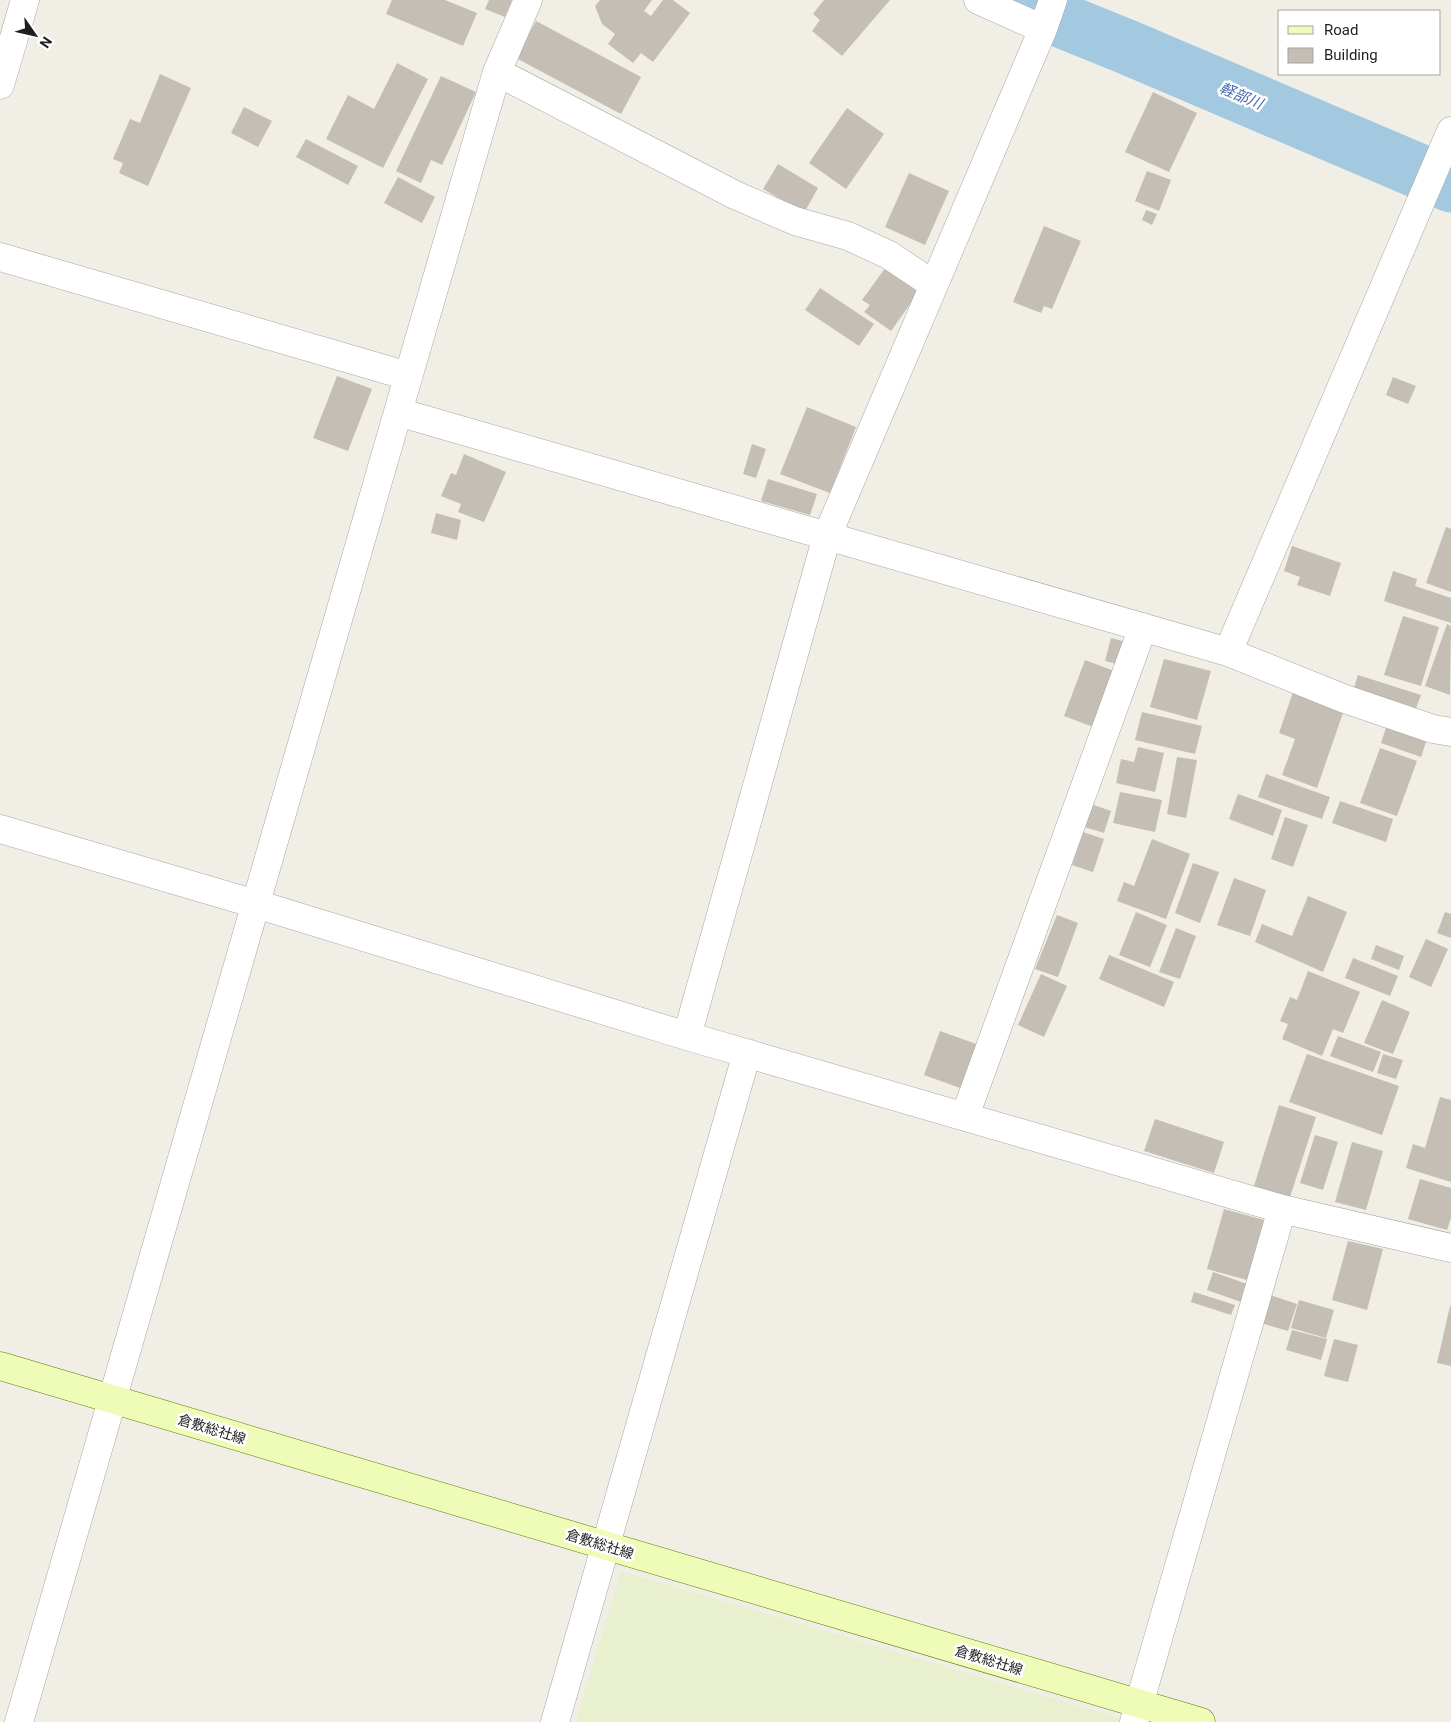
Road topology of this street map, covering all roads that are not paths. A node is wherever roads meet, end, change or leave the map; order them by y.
1 (24, 0) edge
2 (528, 0) edge
3 (978, 0) edge
4 (1047, 14) edge
5 (498, 72) junction
6 (0, 85) edge
7 (1451, 131) edge
8 (0, 257) edge
9 (934, 285) junction
10 (408, 376) junction
11 (398, 412) junction
12 (827, 536) junction
13 (1143, 627) junction
14 (1228, 652) junction
15 (1451, 732) edge
16 (0, 829) edge
17 (256, 904) junction
18 (687, 1036) junction
19 (747, 1053) junction
20 (965, 1116) junction
21 (1282, 1209) junction
22 (1451, 1248) edge
23 (0, 1366) edge
24 (113, 1399) junction
25 (606, 1546) junction
26 (1137, 1713) edge
27 (19, 1722) edge
28 (555, 1722) edge
29 (1201, 1722) edge

1 - 6 street
2 - 5 street
3 - 4 street
4 - 9 street
5 - 9 street
5 - 10 street
7 - 14 street
8 - 10 street
9 - 12 street
10 - 11 street
11 - 12 street
11 - 17 street
12 - 13 street
12 - 18 street
13 - 14 street
13 - 20 street
14 - 15 street
16 - 17 street
17 - 18 street
17 - 24 street
18 - 19 street
19 - 20 street
19 - 25 street
20 - 21 street
21 - 22 street
21 - 26 street
23 - 24 main road, 倉敷総社線
24 - 25 main road, 倉敷総社線
24 - 27 street
25 - 26 main road, 倉敷総社線
25 - 28 street
26 - 29 main road, 倉敷総社線

